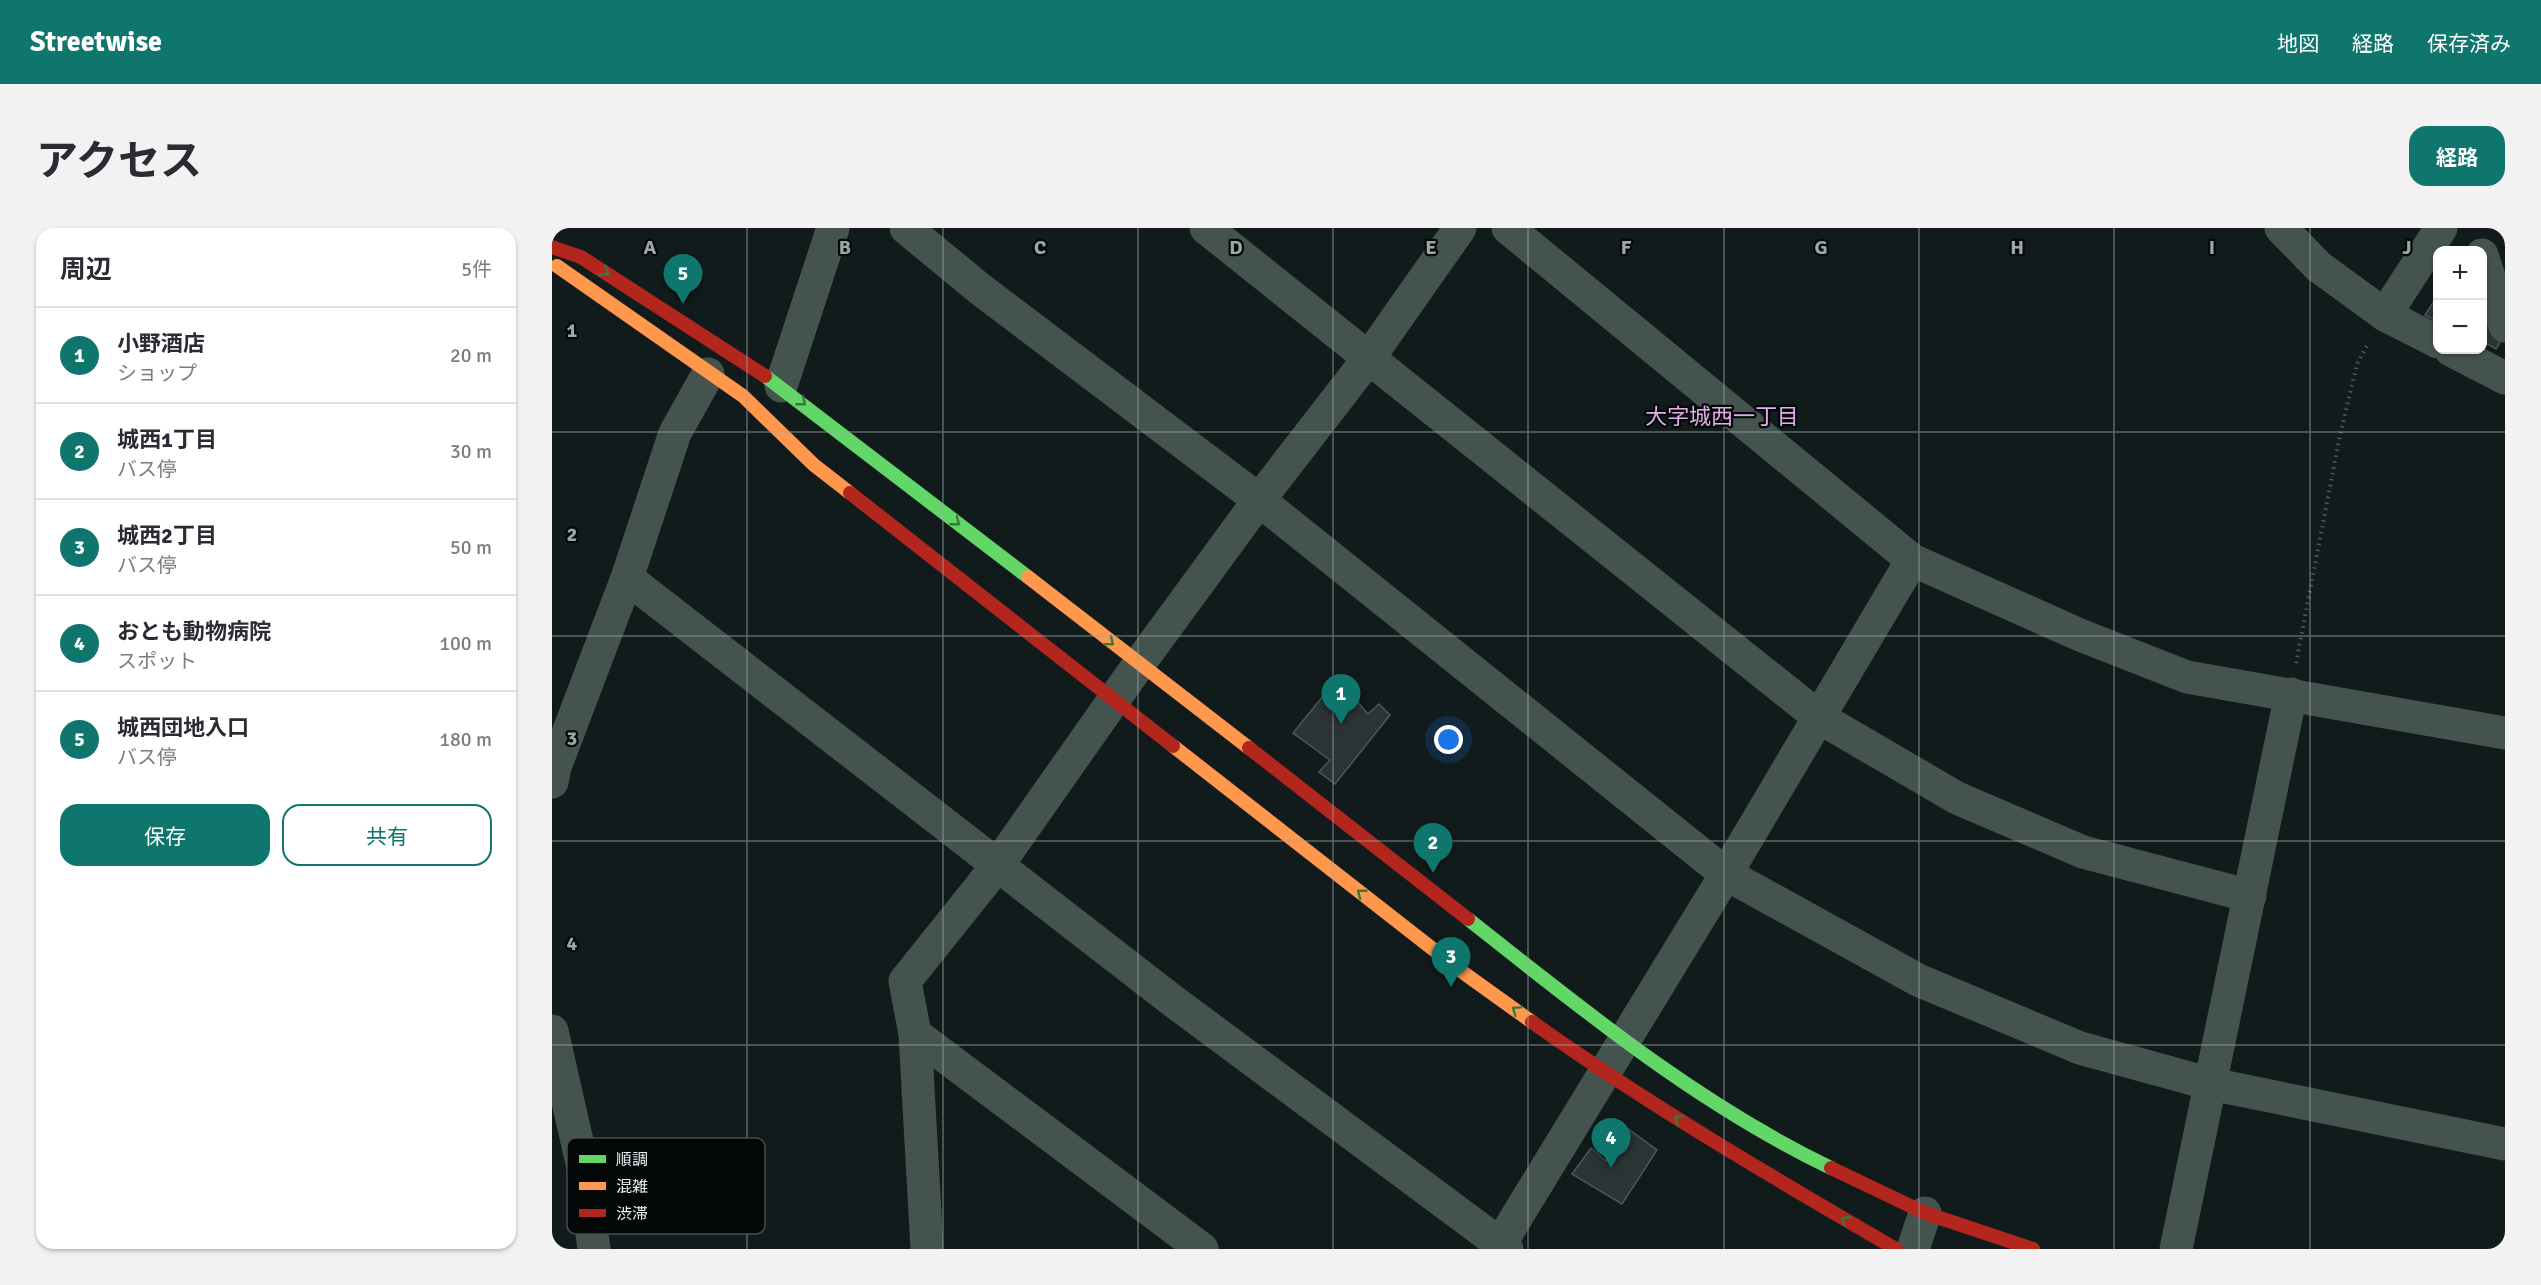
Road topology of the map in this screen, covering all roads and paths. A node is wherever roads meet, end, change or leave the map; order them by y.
1 (833, 228) edge
2 (906, 228) edge
3 (1206, 228) edge
4 (1460, 228) edge
5 (1508, 228) edge
6 (2281, 228) edge
7 (2441, 228) edge
8 (2474, 228) edge
9 (2480, 246) edge
10 (552, 247) edge
11 (552, 262) edge
12 (2487, 270) edge
13 (2385, 315) junction
14 (2505, 326) edge
15 (2433, 339) edge
16 (2459, 354) edge
17 (1368, 359) junction
18 (708, 374) junction
19 (2505, 378) edge
20 (781, 386) junction
21 (1259, 500) junction
22 (1912, 560) junction
23 (627, 578) junction
24 (1139, 664) junction
25 (2291, 694) junction
26 (1115, 702) junction
27 (1820, 718) junction
28 (2505, 733) edge
29 (552, 782) edge
30 (997, 866) junction
31 (1726, 874) junction
32 (2250, 896) junction
33 (552, 1031) edge
34 (915, 1034) junction
35 (1622, 1041) junction
36 (1604, 1072) junction
37 (2211, 1084) junction
38 (576, 1138) edge
39 (2505, 1144) edge
40 (1925, 1213) junction
41 (592, 1234) edge
42 (1501, 1247) edge
43 (594, 1249) edge
44 (927, 1249) edge
45 (1202, 1249) edge
46 (1896, 1249) edge
47 (1912, 1249) edge
48 (2033, 1249) edge
49 (2175, 1249) edge

1 - 20 street
2 - 21 street
3 - 17 street
4 - 17 street
5 - 22 street
6 - 13 street
7 - 13 street
8 - 9 street
10 -> 20 street
11 - 18 street
12 - 14 street
13 - 15 street
13 - 25 path
16 - 19 street
17 - 21 street
17 - 27 street
18 - 23 street
18 - 26 street
20 -> 24 street
21 - 24 street
21 - 31 street
22 - 25 street
22 - 27 street
23 - 29 street
23 - 30 street
24 - 26 street
24 - 35 street
25 - 28 street
25 - 32 street
26 - 30 street
36 -> 26 street
27 - 31 street
27 - 32 street
30 - 34 street
30 - 42 street
31 - 35 street
31 - 37 street
32 - 37 street
33 - 38 street
34 - 44 street
34 - 45 street
35 - 36 street
35 - 40 street
36 - 42 street
46 -> 36 street
37 - 39 street
37 - 49 street
40 - 47 street
40 - 48 street
41 - 43 street

